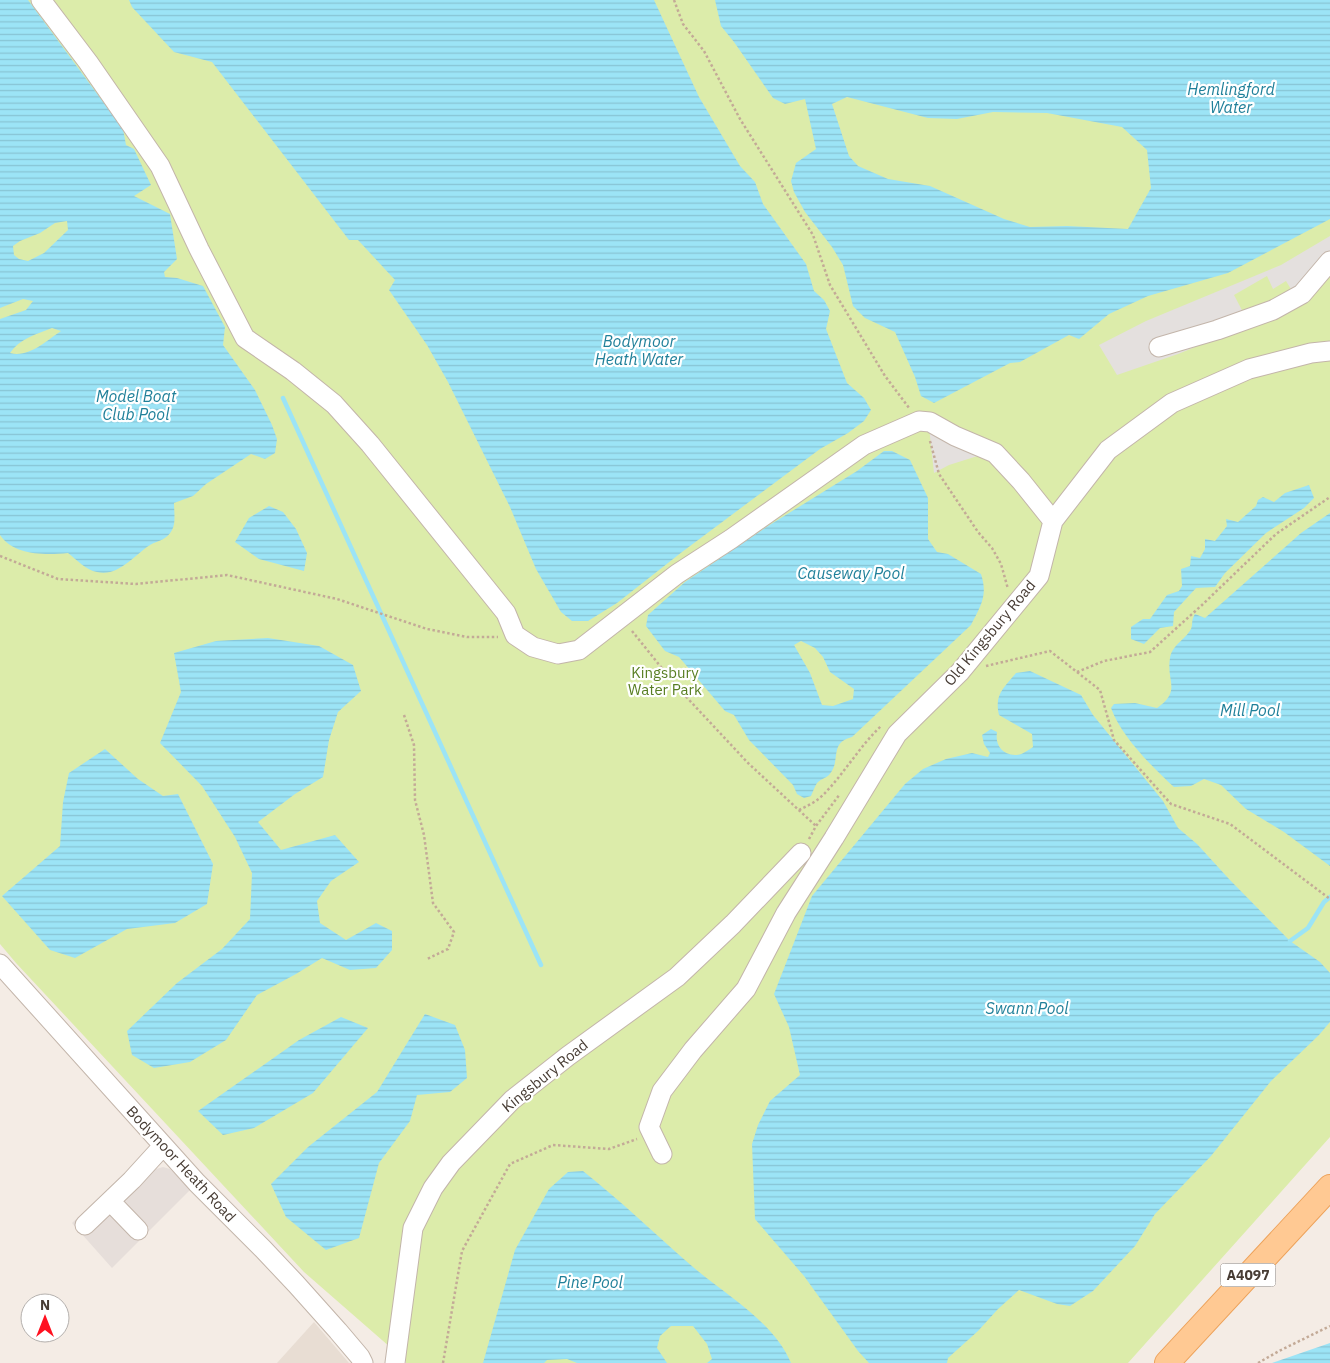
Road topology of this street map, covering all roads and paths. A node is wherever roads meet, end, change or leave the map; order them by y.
1 (41, 0) edge
2 (674, 0) edge
3 (1330, 261) edge
4 (1159, 347) dead end
5 (1330, 351) edge
6 (919, 421) junction
7 (1330, 497) edge
8 (1053, 521) junction
9 (0, 556) edge
10 (1009, 590) dead end
11 (621, 618) junction
12 (514, 635) junction
13 (960, 672) junction
14 (1077, 672) junction
15 (404, 715) dead end
16 (890, 729) junction
17 (800, 810) junction
18 (816, 826) dead end
19 (801, 853) dead end
20 (1330, 899) edge
21 (427, 959) dead end
22 (0, 964) edge
23 (652, 1133) junction
24 (163, 1146) junction
25 (662, 1154) dead end
26 (1330, 1187) edge
27 (110, 1201) junction
28 (85, 1225) dead end
29 (138, 1230) dead end
30 (1330, 1326) edge
31 (363, 1363) edge
32 (395, 1363) edge
33 (443, 1363) edge
34 (1167, 1363) edge
35 (1258, 1363) edge

1 - 12 street
2 - 6 path
3 - 4 street
5 - 8 street, Old Kingsbury Road
6 - 8 street
6 - 10 path
6 - 11 street
7 - 14 path
8 - 13 street, Old Kingsbury Road
9 - 12 path
11 - 12 street
11 - 17 path
13 - 14 path
13 - 16 street, Old Kingsbury Road
14 - 20 path
15 - 21 path
16 - 17 path
16 - 23 street, Old Kingsbury Road
17 - 18 path
19 - 32 street, Kingsbury Road
22 - 24 street, Bodymoor Heath Road
23 - 25 street
23 - 33 path
24 - 27 street
24 - 31 street, Bodymoor Heath Road
26 - 34 main road, A4097
27 - 28 street
27 - 29 street
30 - 35 path

